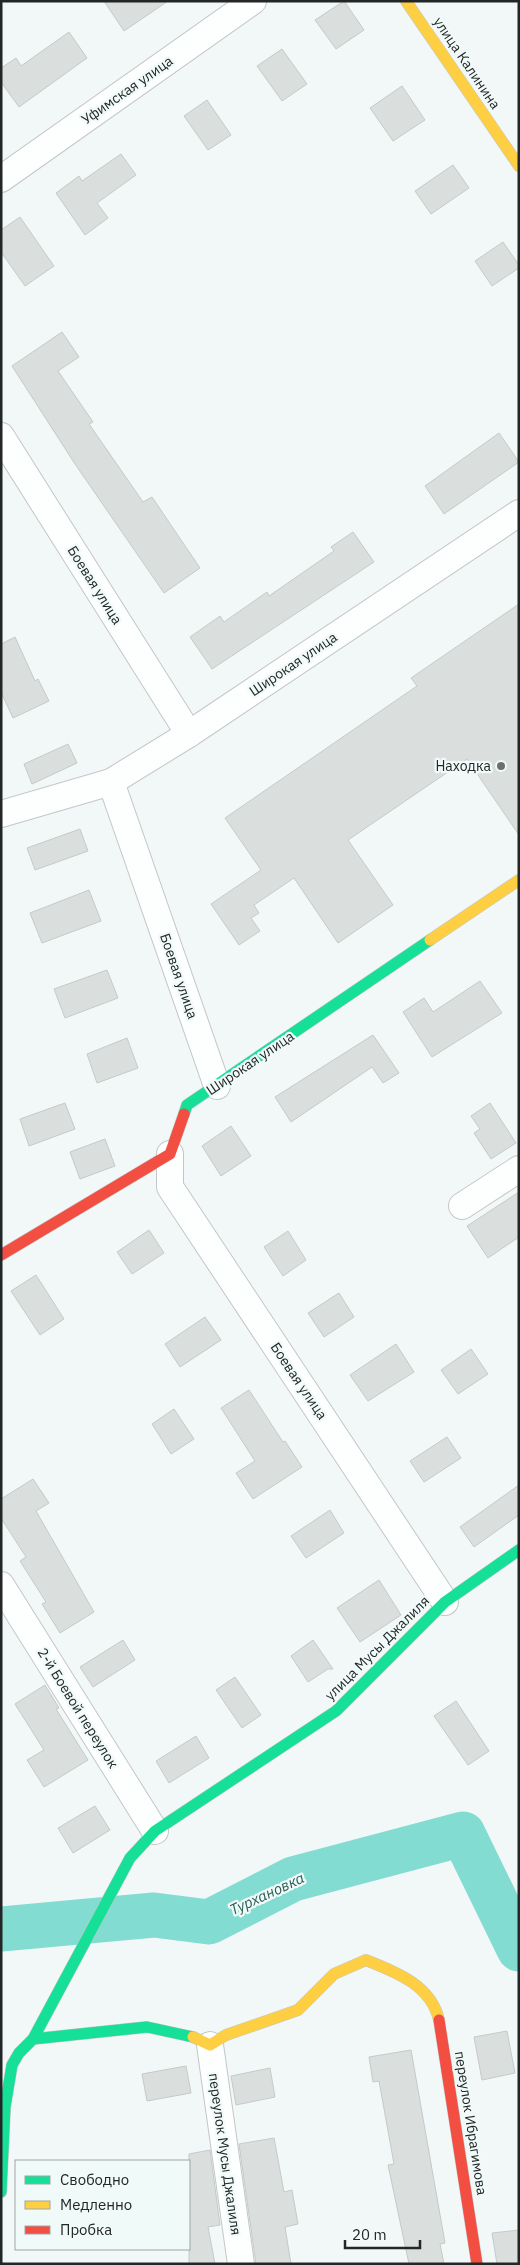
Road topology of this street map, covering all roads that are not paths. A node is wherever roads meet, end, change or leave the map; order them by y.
1 (253, 1) edge
2 (406, 1) edge
3 (519, 166) edge
4 (1, 179) edge
5 (1, 436) edge
6 (519, 513) edge
7 (188, 734) junction
8 (111, 782) junction
9 (1, 814) edge
10 (519, 880) edge
11 (217, 1086) junction
12 (170, 1154) junction
13 (519, 1169) edge
14 (462, 1206) dead end
15 (1, 1255) edge
16 (519, 1550) edge
17 (1, 1585) edge
18 (446, 1602) junction
19 (155, 1830) junction
20 (33, 2039) junction
21 (210, 2045) junction
22 (1, 2192) edge
23 (241, 2264) edge
24 (477, 2264) edge

1 - 4 street, Уфимская улица
2 - 3 street, улица Калинина
5 - 7 street, Боевая улица
6 - 7 street, Широкая улица
7 - 8 street, Широкая улица
8 - 9 street, Широкая улица
8 - 11 street, Боевая улица
10 - 11 street, Широкая улица
11 - 12 street, Широкая улица
12 - 15 street
12 - 18 street, Боевая улица
13 - 14 street
16 - 18 street, улица Мусы Джалиля
17 - 19 street, 2-й Боевой переулок
18 - 19 street, улица Мусы Джалиля
19 - 20 street, улица Мусы Джалиля
20 - 21 street
20 - 22 street, улица Мусы Джалиля
21 - 23 street, переулок Мусы Джалиля
21 - 24 street, переулок Ибрагимова

